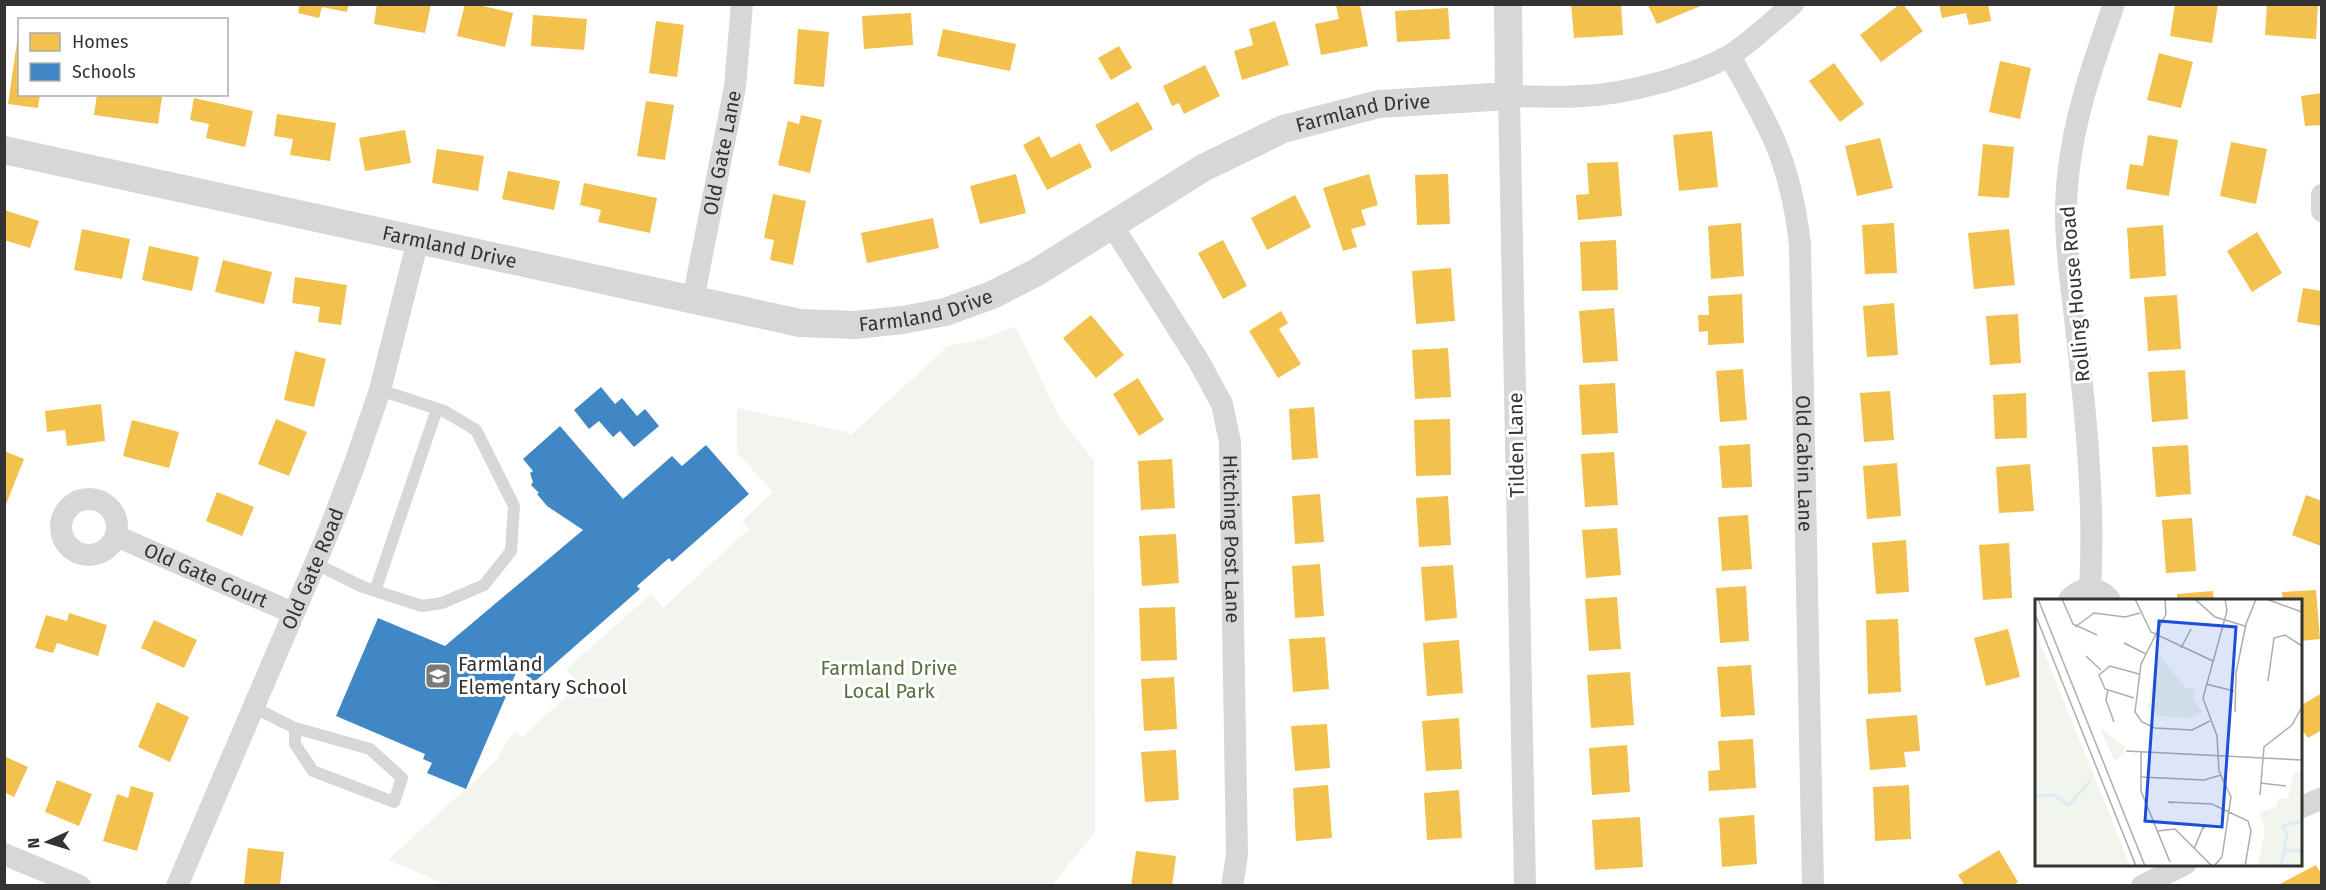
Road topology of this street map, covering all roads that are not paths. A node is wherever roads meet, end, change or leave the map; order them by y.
1 (742, 4) edge
2 (1508, 4) edge
3 (1793, 4) edge
4 (2114, 4) edge
5 (1730, 56) junction
6 (1509, 96) junction
7 (4, 150) edge
8 (2322, 195) edge
9 (2322, 211) edge
10 (1112, 225) junction
11 (418, 240) junction
12 (693, 300) junction
13 (380, 390) junction
14 (437, 409) junction
15 (116, 536) dead end
16 (314, 563) junction
17 (2090, 589) junction
18 (375, 591) junction
19 (2070, 599) edge
20 (2109, 599) edge
21 (293, 613) junction
22 (253, 707) junction
23 (295, 728) junction
24 (2322, 798) edge
25 (2302, 808) edge
26 (4, 854) edge
27 (2181, 866) edge
28 (80, 885) edge
29 (177, 885) edge
30 (1232, 885) edge
31 (1525, 885) edge
32 (1813, 885) edge
33 (2142, 885) edge

1 - 12 street, Old Gate Lane
2 - 6 street, Tilden Lane
3 - 5 street, Farmland Drive
4 - 17 street, Rolling House Road
5 - 6 street, Farmland Drive
5 - 32 street, Old Cabin Lane
6 - 10 street, Farmland Drive
6 - 31 street, Tilden Lane
7 - 11 street, Farmland Drive
8 - 9 street
10 - 12 street, Farmland Drive
10 - 30 street, Hitching Post Lane
11 - 12 street, Farmland Drive
11 - 13 street, Old Gate Road
13 - 14 lane
13 - 16 street, Old Gate Road
14 - 18 lane
14 - 18 lane
15 - 21 street, Old Gate Court
16 - 18 lane
16 - 21 street, Old Gate Road
17 - 19 street
17 - 20 street
21 - 22 street, Old Gate Road
22 - 23 lane
22 - 29 street, Old Gate Road
23 - 23 lane
24 - 25 street
26 - 28 street
27 - 33 street

